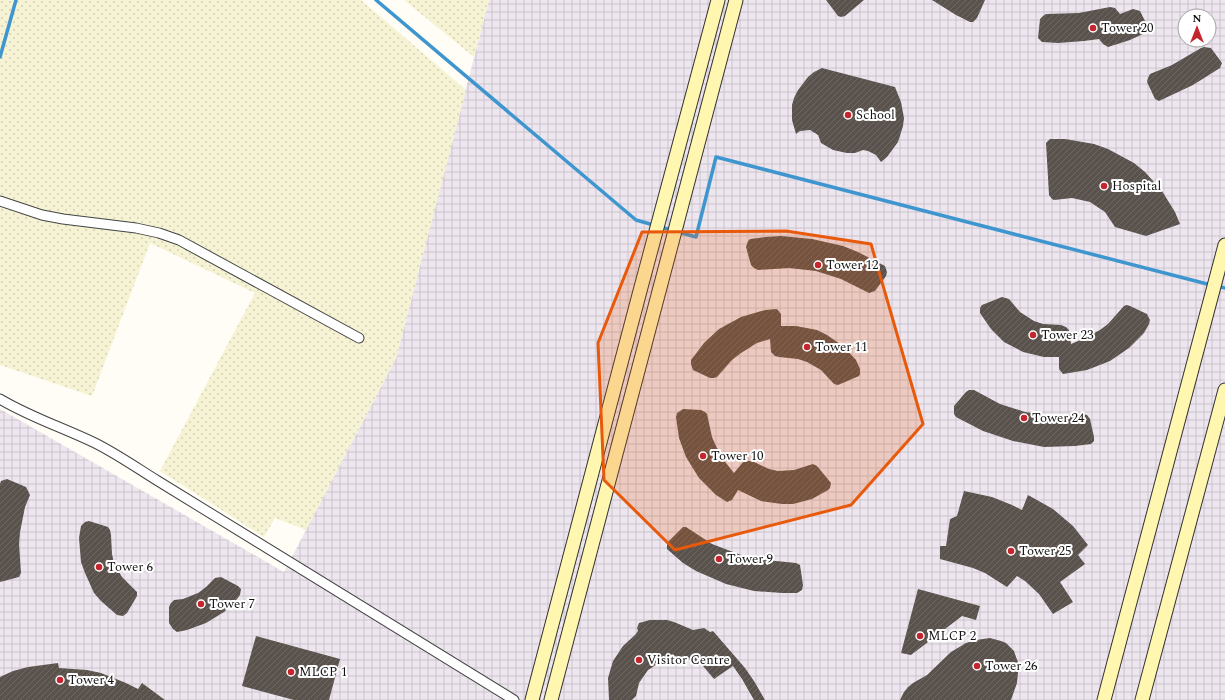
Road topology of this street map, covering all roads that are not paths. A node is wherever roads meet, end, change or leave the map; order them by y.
1 (718, 0) edge
2 (736, 0) edge
3 (0, 201) edge
4 (1225, 245) edge
5 (359, 338) dead end
6 (1225, 390) edge
7 (0, 399) edge
8 (514, 700) edge
9 (532, 700) edge
10 (550, 700) edge
11 (1104, 700) edge
12 (1142, 700) edge

1 - 9 street
2 - 10 street
3 - 5 street
4 - 11 street
6 - 12 street
7 - 8 street

